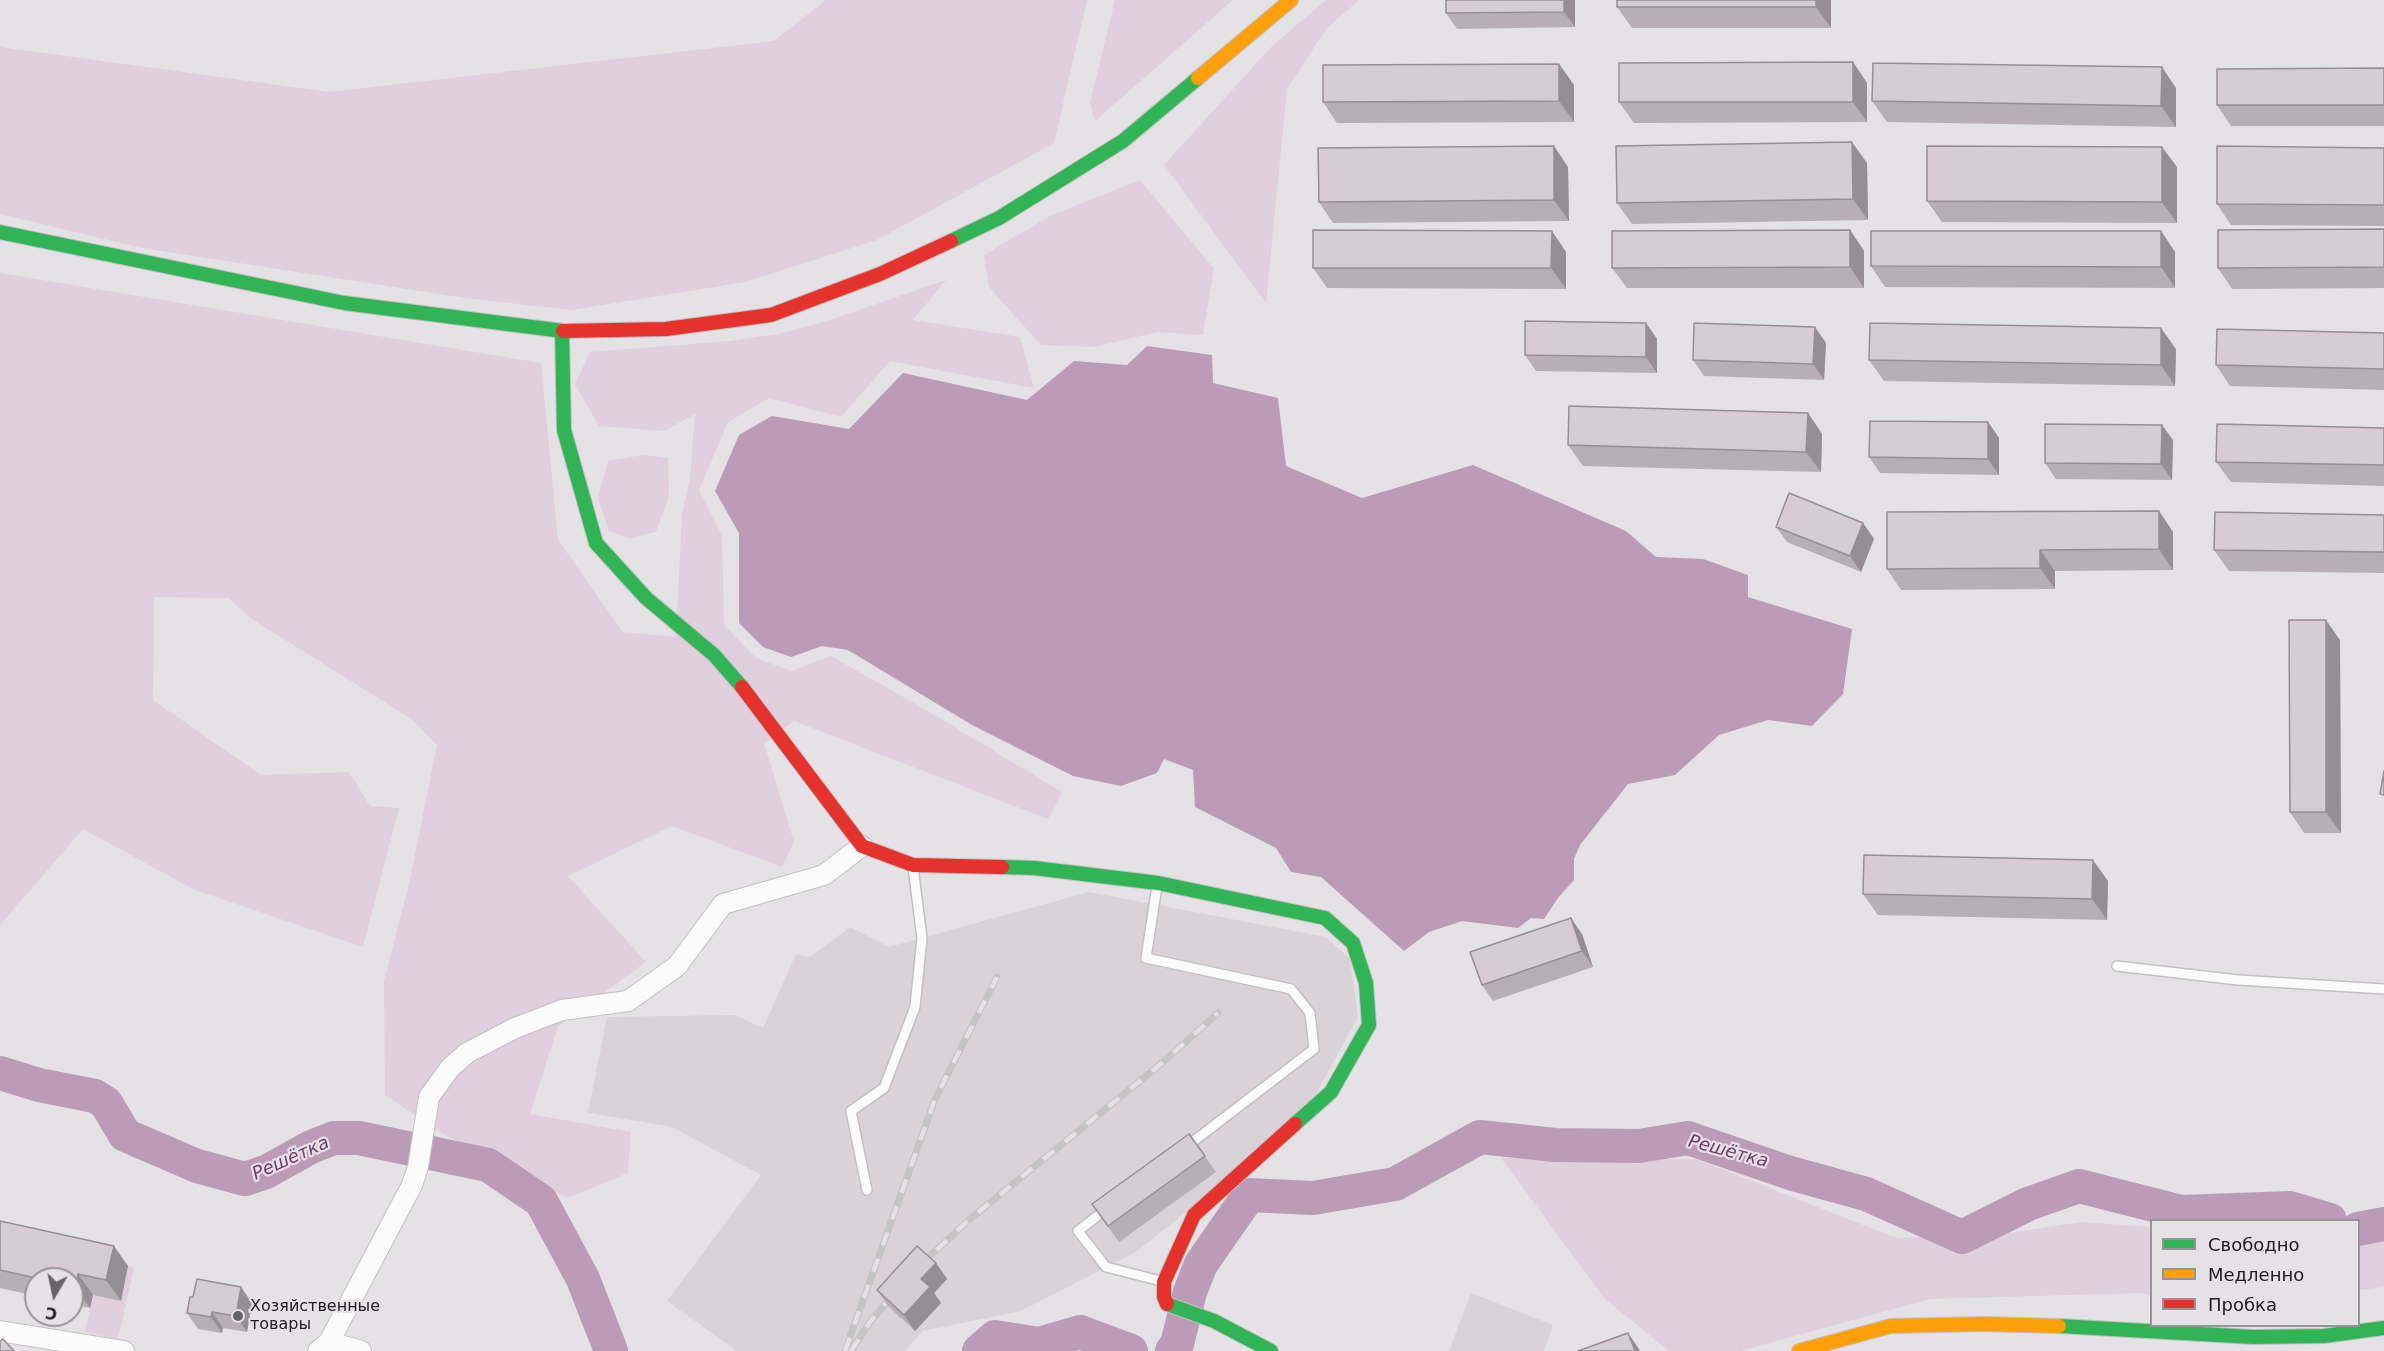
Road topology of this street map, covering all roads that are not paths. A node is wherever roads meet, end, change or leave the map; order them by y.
1 (1291, 0) edge
2 (0, 232) edge
3 (562, 331) junction
4 (862, 846) junction
5 (913, 865) junction
6 (1158, 883) junction
7 (2117, 966) dead end
8 (2384, 989) edge
9 (1181, 1151) edge
10 (867, 1190) dead end
11 (1115, 1202) edge
12 (1164, 1282) junction
13 (2384, 1328) edge
14 (0, 1331) edge
15 (323, 1346) edge
16 (124, 1351) edge
17 (361, 1351) edge
18 (1271, 1351) edge
19 (1799, 1351) edge

1 - 3 street
2 - 3 street
3 - 4 street
4 - 5 street
4 - 15 street
5 - 6 street
5 - 10 lane
6 - 9 lane
6 - 12 street
7 - 8 lane
11 - 12 lane
12 - 18 street
13 - 19 street
14 - 16 street
15 - 17 street

